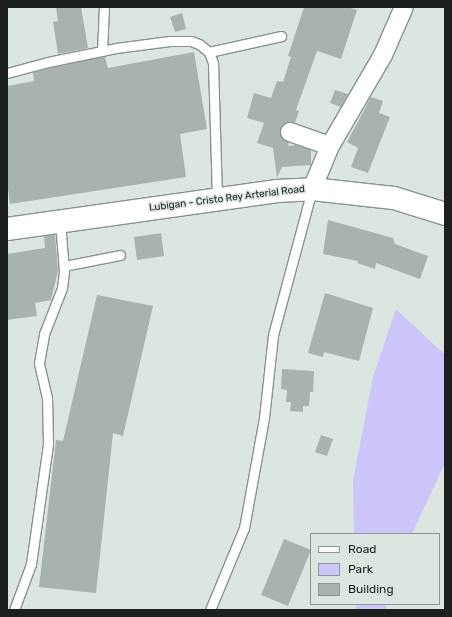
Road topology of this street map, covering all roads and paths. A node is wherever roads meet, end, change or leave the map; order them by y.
1 (104, 7) edge
2 (404, 7) edge
3 (281, 36) dead end
4 (102, 51) junction
5 (209, 52) junction
6 (7, 73) edge
7 (290, 132) dead end
8 (330, 146) junction
9 (312, 189) junction
10 (217, 199) junction
11 (445, 214) edge
12 (60, 220) junction
13 (7, 229) edge
14 (120, 255) dead end
15 (64, 266) junction
16 (14, 610) edge
17 (210, 610) edge

1 - 4 lane
2 - 8 street
3 - 5 lane
4 - 5 lane
4 - 6 lane
5 - 10 lane
7 - 8 street
8 - 9 street
9 - 10 main road, Lubigan - Cristo Rey Arterial Road
9 - 11 main road, Lubigan - Cristo Rey Arterial Road
9 - 17 lane
10 - 12 main road, Lubigan - Cristo Rey Arterial Road
12 - 13 main road, Lubigan - Cristo Rey Arterial Road
12 - 15 lane
14 - 15 lane
15 - 16 lane

